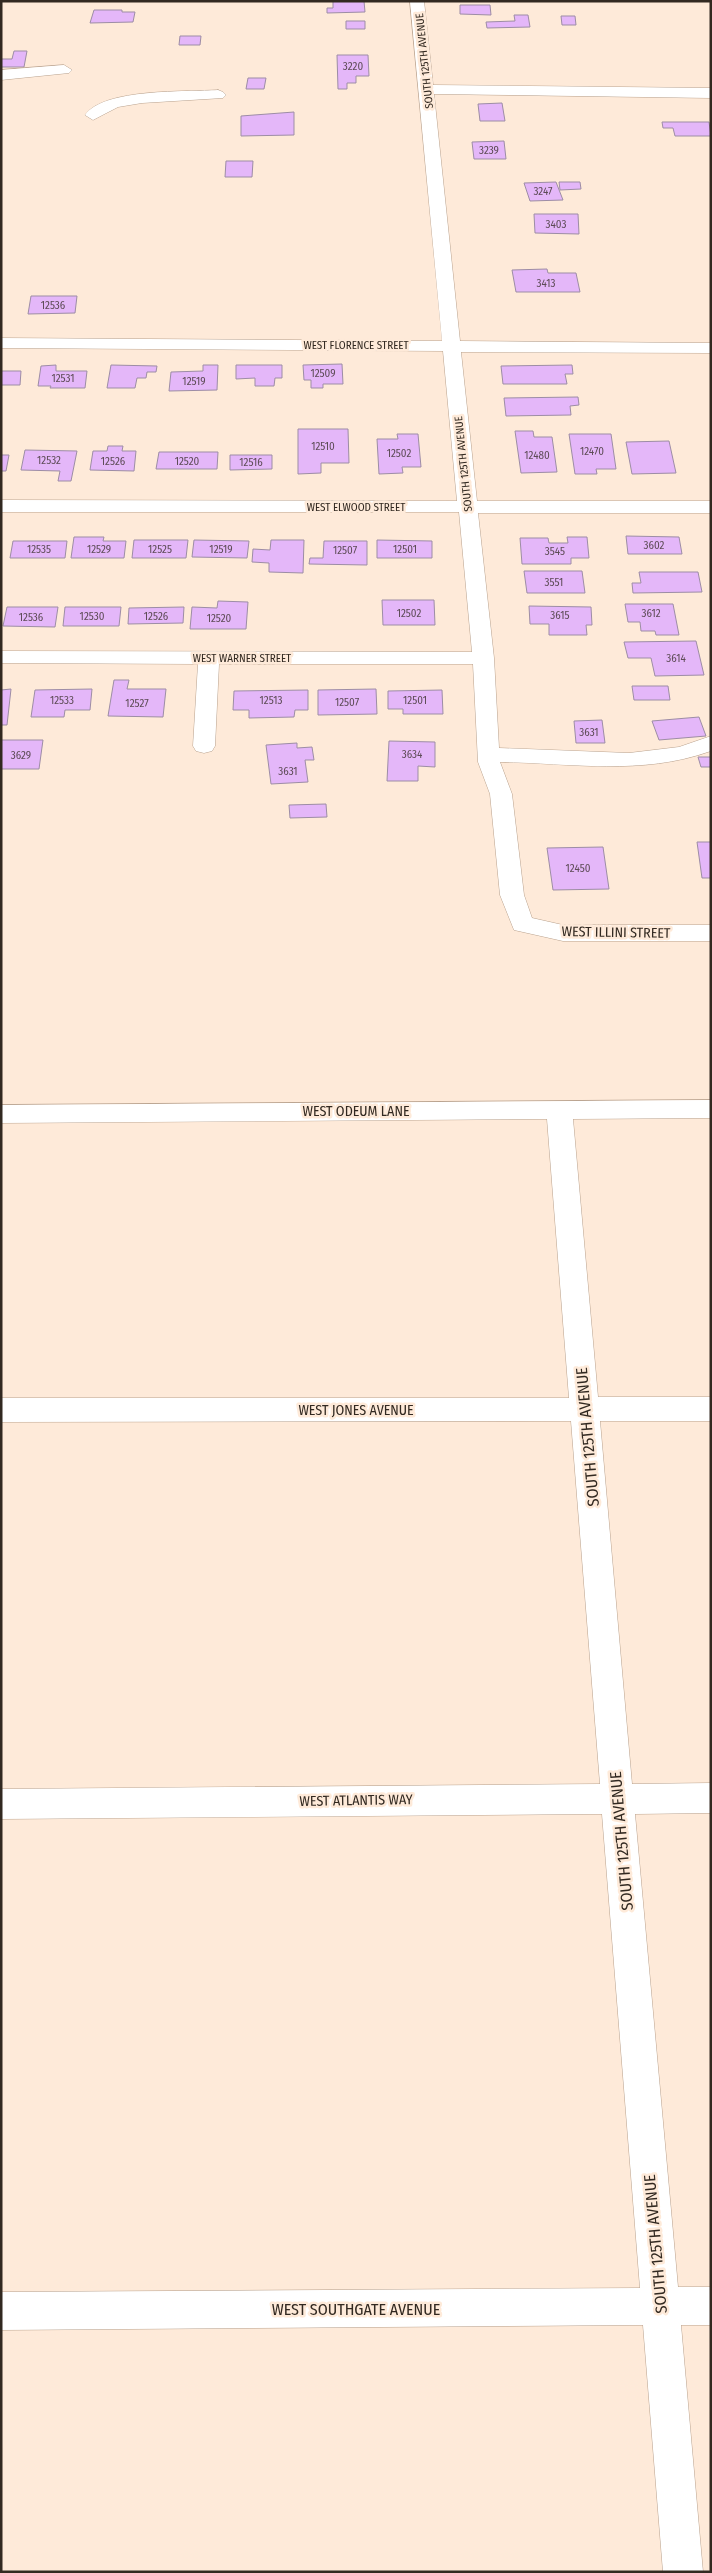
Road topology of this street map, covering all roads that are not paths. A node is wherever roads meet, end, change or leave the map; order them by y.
1 (418, 1) edge
2 (64, 70) dead end
3 (1, 75) edge
4 (427, 89) junction
5 (711, 93) edge
6 (218, 95) dead end
7 (93, 115) dead end
8 (1, 344) edge
9 (450, 345) junction
10 (711, 348) edge
11 (1, 506) edge
12 (467, 507) junction
13 (711, 507) edge
14 (1, 657) edge
15 (209, 658) junction
16 (483, 658) junction
17 (711, 743) edge
18 (204, 746) dead end
19 (489, 755) junction
20 (522, 924) joint
21 (711, 932) edge
22 (711, 1109) edge
23 (559, 1110) junction
24 (1, 1114) edge
25 (711, 1409) edge
26 (1, 1410) edge
27 (585, 1410) junction
28 (617, 1798) junction
29 (711, 1798) edge
30 (1, 1804) edge
31 (660, 2306) junction
32 (711, 2306) edge
33 (1, 2311) edge
34 (683, 2572) edge

1 - 4 street, SOUTH 125TH AVENUE
2 - 3 street
4 - 5 street
4 - 9 street, SOUTH 125TH AVENUE
6 - 7 street
8 - 9 street, WEST FLORENCE STREET
9 - 10 street, WEST FLORENCE STREET
9 - 12 street, SOUTH 125TH AVENUE
11 - 12 street, WEST ELWOOD STREET
12 - 13 street, WEST ELWOOD STREET
12 - 16 street, SOUTH 125TH AVENUE
14 - 15 street, WEST WARNER STREET
15 - 16 street, WEST WARNER STREET
15 - 18 street
16 - 19 street, SOUTH 125TH AVENUE
17 - 19 street
19 - 20 street, SOUTH 125TH AVENUE
20 - 21 street, WEST ILLINI STREET
22 - 23 street, WEST ODEUM LANE
23 - 24 street, WEST ODEUM LANE
23 - 27 street, SOUTH 125TH AVENUE
25 - 27 street, WEST JONES AVENUE
26 - 27 street, WEST JONES AVENUE
27 - 28 street, SOUTH 125TH AVENUE
28 - 29 street, WEST ATLANTIS WAY
28 - 30 street, WEST ATLANTIS WAY
28 - 31 street, SOUTH 125TH AVENUE
31 - 32 street, WEST SOUTHGATE AVENUE
31 - 33 street, WEST SOUTHGATE AVENUE
31 - 34 street, SOUTH 125TH AVENUE

